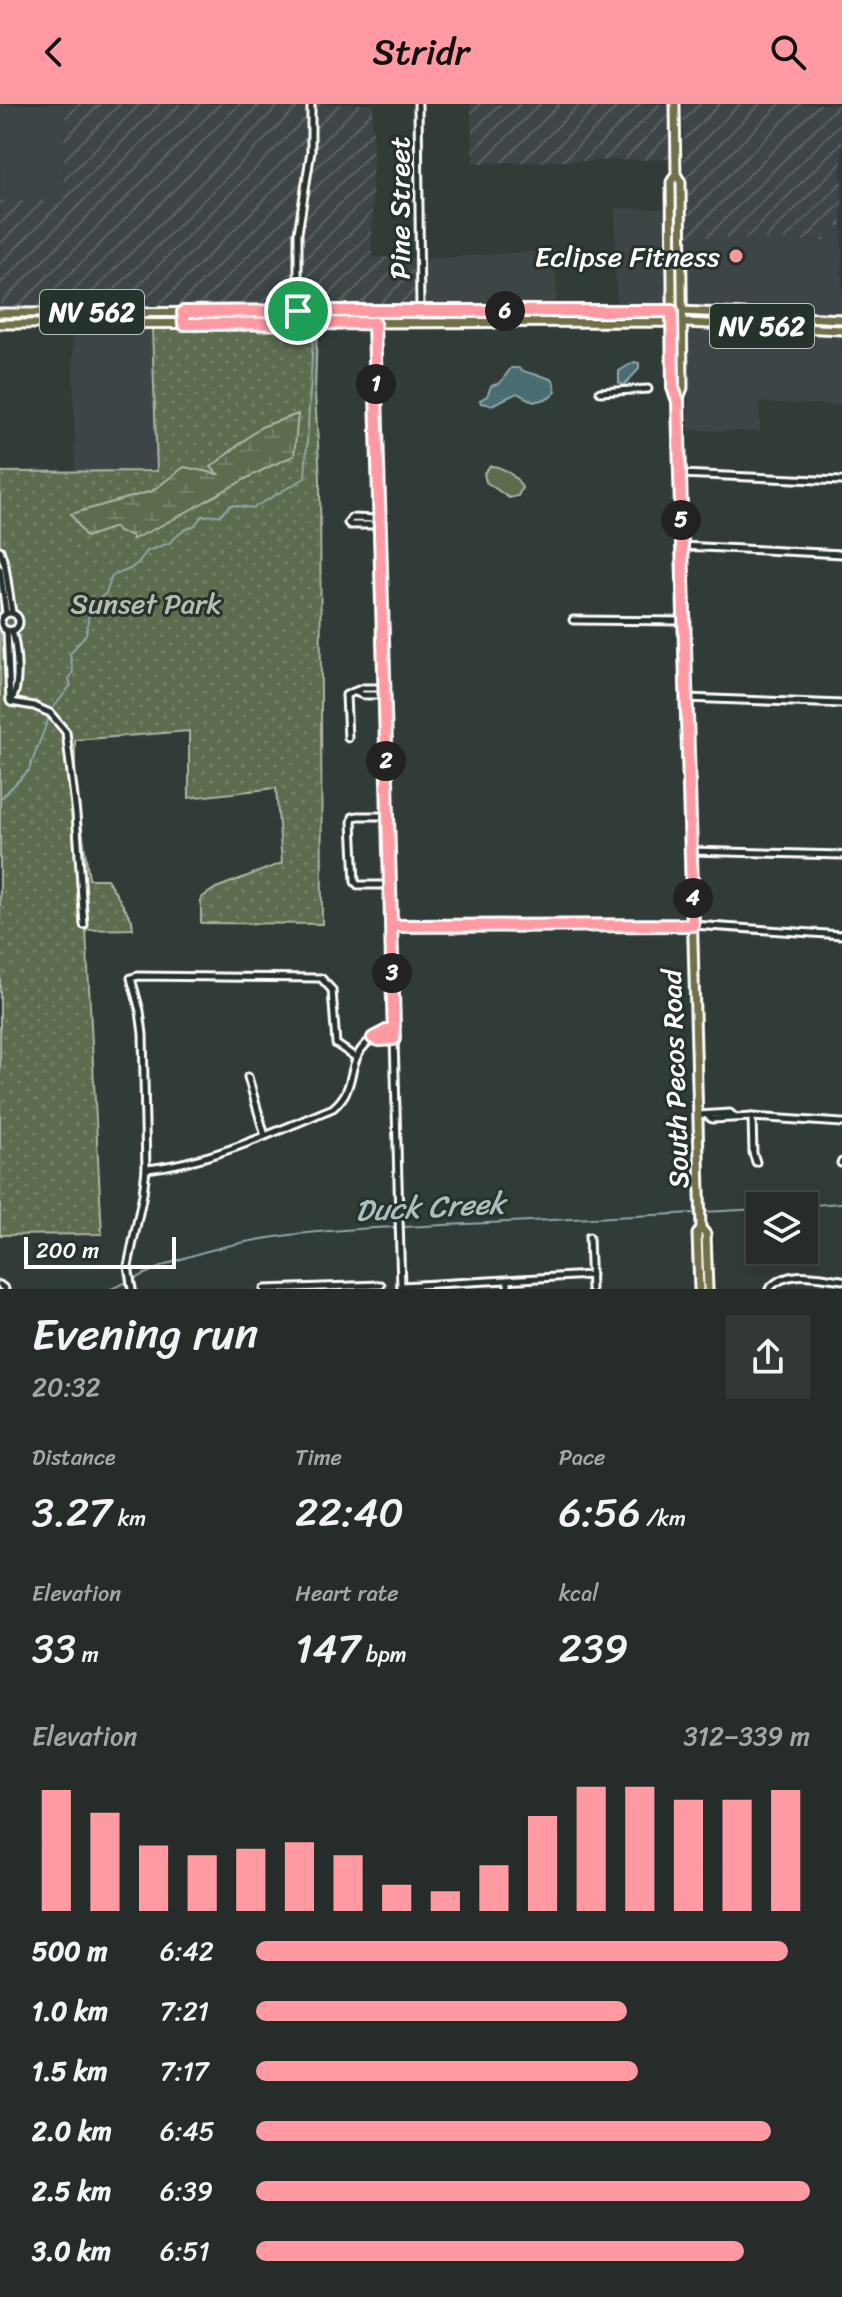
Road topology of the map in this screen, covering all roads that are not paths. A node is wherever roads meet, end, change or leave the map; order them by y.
1 (311, 104) edge
2 (418, 104) edge
3 (675, 104) edge
4 (676, 174) junction
5 (298, 311) junction
6 (420, 311) junction
7 (495, 311) junction
8 (557, 311) junction
9 (672, 311) junction
10 (682, 311) junction
11 (183, 312) junction
12 (0, 313) edge
13 (825, 318) junction
14 (842, 321) edge
15 (677, 322) junction
16 (298, 323) junction
17 (374, 323) junction
18 (420, 323) junction
19 (495, 323) junction
20 (0, 324) edge
21 (184, 324) junction
22 (779, 327) junction
23 (830, 329) junction
24 (842, 330) edge
25 (648, 389) dead end
26 (600, 392) dead end
27 (680, 474) junction
28 (842, 481) edge
29 (380, 522) junction
30 (682, 546) junction
31 (0, 550) edge
32 (842, 554) edge
33 (0, 569) edge
34 (9, 613) junction
35 (573, 620) dead end
36 (684, 621) junction
37 (9, 630) junction
38 (384, 691) junction
39 (686, 698) junction
40 (842, 704) edge
41 (348, 738) dead end
42 (388, 816) junction
43 (691, 851) junction
44 (842, 855) edge
45 (390, 885) junction
46 (84, 925) dead end
47 (693, 925) junction
48 (391, 926) junction
49 (842, 935) edge
50 (394, 1027) junction
51 (373, 1038) junction
52 (394, 1039) junction
53 (355, 1057) junction
54 (248, 1077) dead end
55 (698, 1115) junction
56 (752, 1117) junction
57 (842, 1123) edge
58 (265, 1136) junction
59 (756, 1162) dead end
60 (146, 1169) junction
61 (702, 1227) junction
62 (589, 1237) dead end
63 (591, 1275) junction
64 (508, 1280) junction
65 (842, 1280) edge
66 (0, 1285) edge
67 (381, 1285) dead end
68 (401, 1287) edge
69 (337, 1288) edge
70 (5, 1289) edge
71 (132, 1289) edge
72 (264, 1289) edge
73 (508, 1289) edge
74 (591, 1289) edge
75 (699, 1289) edge
76 (708, 1289) edge
77 (769, 1289) edge

1 - 5 street
2 - 6 street, Pine Street
3 - 4 main road, South Pecos Road
4 - 9 main road, South Pecos Road
4 - 10 main road, South Pecos Road
5 - 6 main road, NV 562
5 - 11 main road, NV 562
5 - 16 street
6 - 7 main road, NV 562
6 - 17 main road
7 - 8 main road, NV 562
7 - 18 main road
8 - 9 main road, NV 562
8 - 19 main road
9 - 10 main road, NV 562
9 - 15 main road, South Pecos Road
10 - 13 main road, NV 562
10 - 15 main road, South Pecos Road
11 - 12 main road, NV 562
11 - 21 main road
13 - 14 main road, NV 562
13 - 22 main road
14 - 23 main road
15 - 19 main road, NV 562
15 - 22 main road, NV 562
15 - 27 main road, South Pecos Road
16 - 17 main road, NV 562
16 - 21 main road, NV 562
17 - 18 main road, NV 562
17 - 29 street
18 - 19 main road, NV 562
20 - 21 main road, NV 562
22 - 23 main road, NV 562
23 - 24 main road, NV 562
25 - 26 street
27 - 28 street
27 - 30 main road, South Pecos Road
29 - 29 street
29 - 38 street
30 - 32 street
30 - 36 main road, South Pecos Road
31 - 34 street
33 - 34 street
34 - 37 street
34 - 37 street
35 - 36 street
36 - 39 main road, South Pecos Road
37 - 46 street
38 - 41 street
38 - 42 street
39 - 40 street
39 - 43 main road, South Pecos Road
42 - 45 street
42 - 45 street
43 - 44 street
43 - 47 main road, South Pecos Road
45 - 48 street
47 - 48 street
47 - 49 street
47 - 55 main road, South Pecos Road
48 - 50 street
50 - 51 street
50 - 52 street
51 - 52 street
51 - 53 street
52 - 68 street
53 - 58 street
53 - 60 street
54 - 58 street
55 - 56 street
55 - 61 main road, South Pecos Road
56 - 57 street
56 - 59 street
58 - 60 street
60 - 71 street
61 - 75 main road, South Pecos Road
61 - 76 main road
62 - 63 street
63 - 64 street
63 - 74 street
64 - 68 street
64 - 73 street
65 - 77 street
66 - 70 street
67 - 69 street
69 - 72 street

